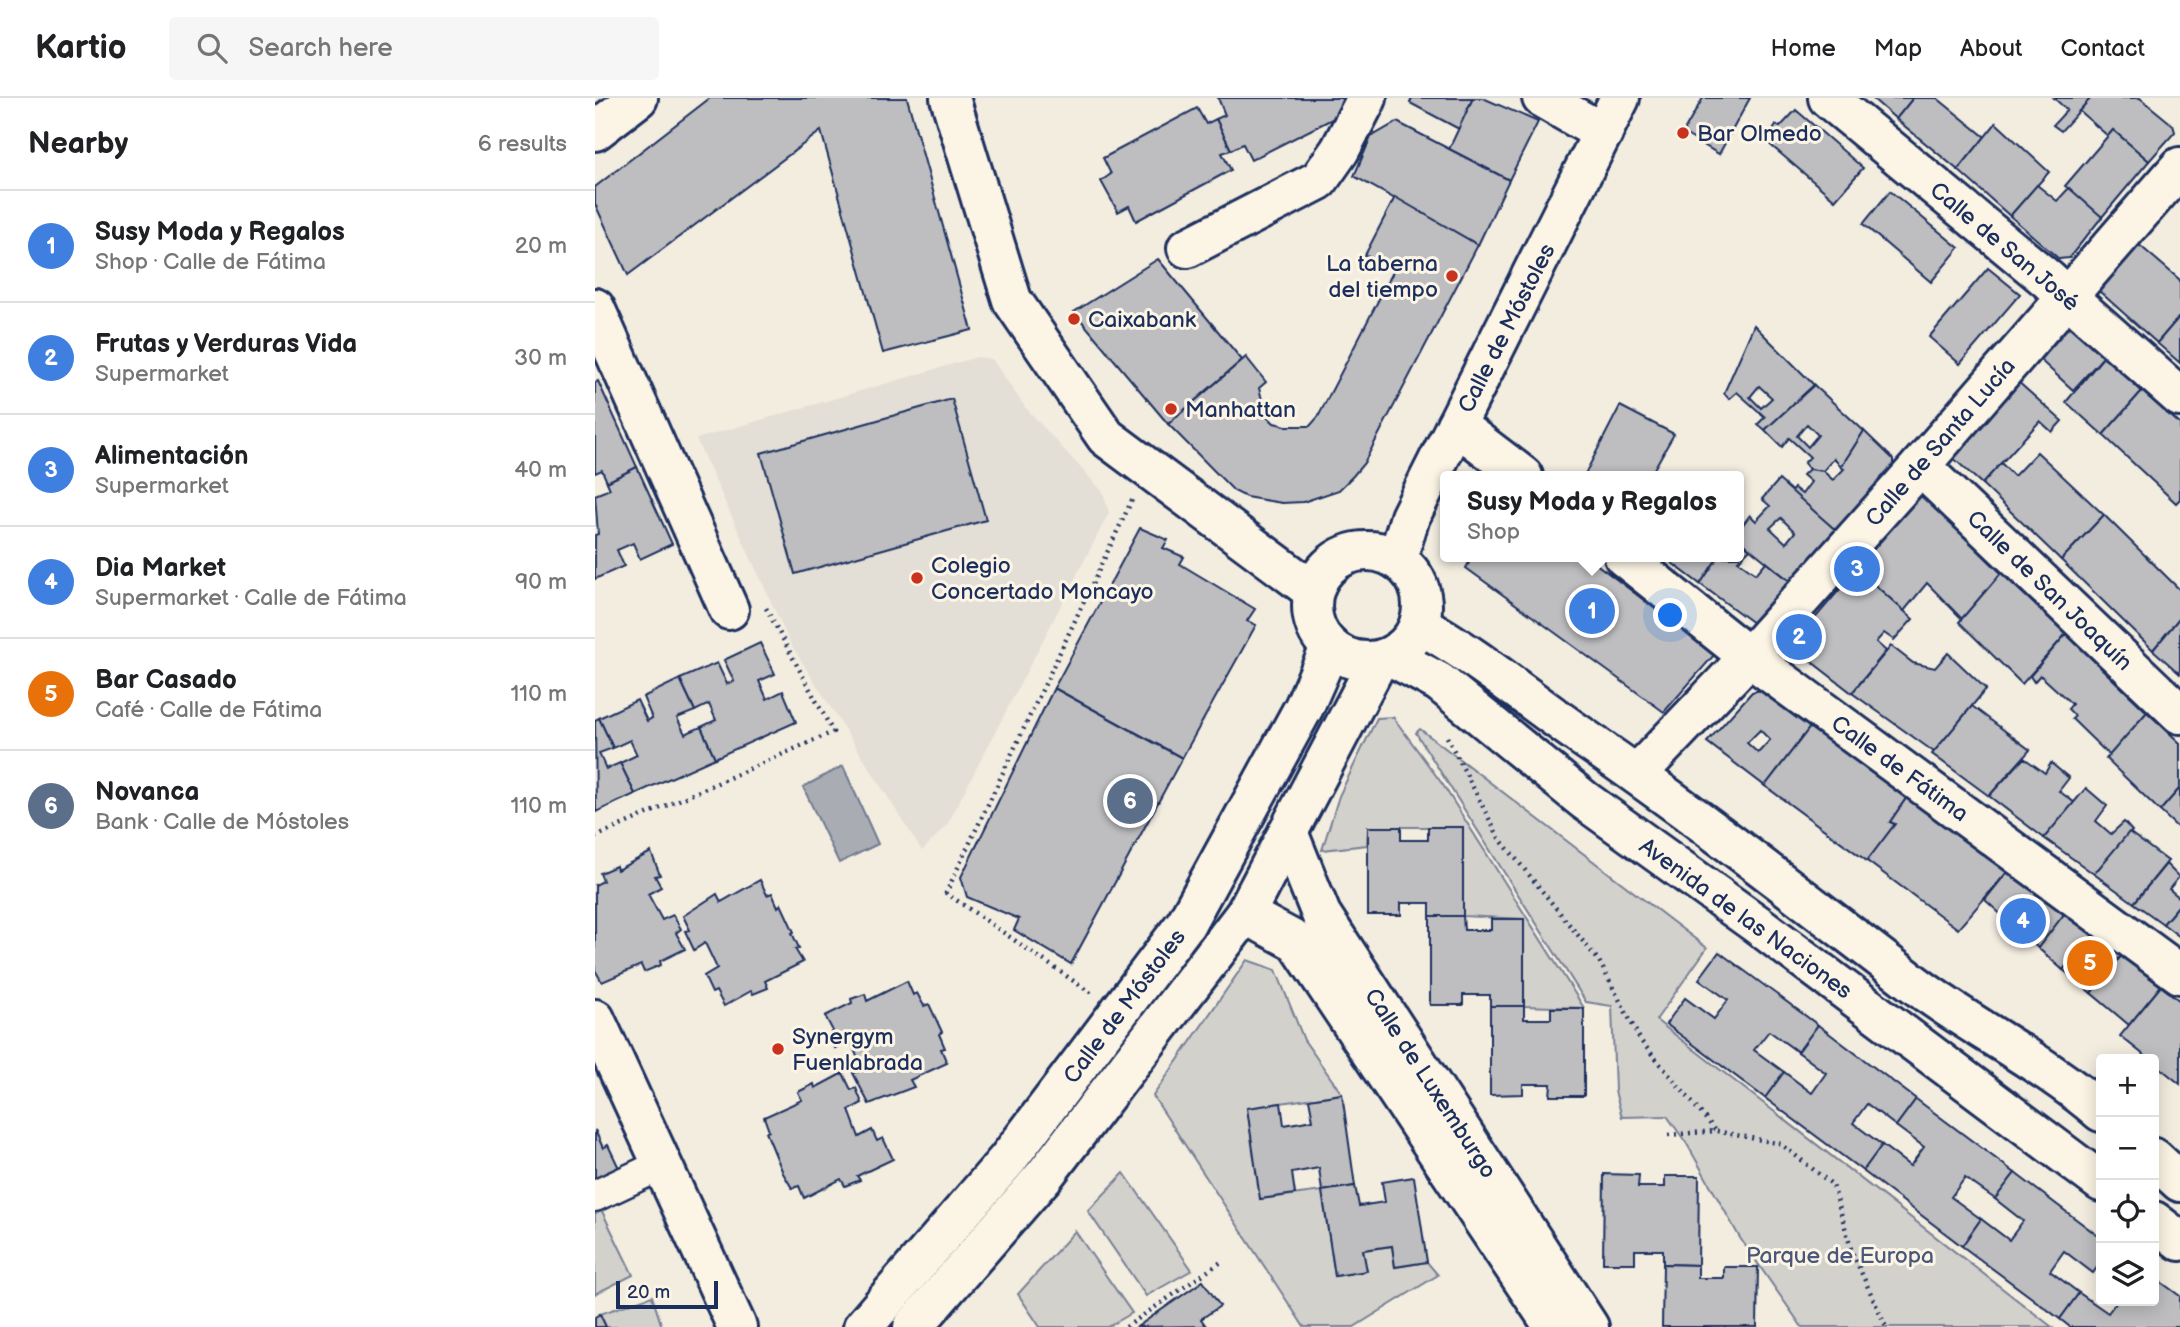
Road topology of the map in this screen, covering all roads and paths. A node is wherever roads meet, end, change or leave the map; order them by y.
1 (638, 98) edge
2 (950, 98) edge
3 (1367, 98) edge
4 (1542, 98) edge
5 (1621, 98) edge
6 (1828, 98) edge
7 (595, 131) edge
8 (1603, 133) junction
9 (2180, 167) edge
10 (1187, 248) dead end
11 (2066, 296) junction
12 (595, 308) edge
13 (2180, 397) edge
14 (1456, 425) junction
15 (1920, 466) junction
16 (1516, 471) edge
17 (1132, 499) dead end
18 (1397, 559) junction
19 (1630, 562) edge
20 (1313, 591) junction
21 (729, 610) joint
22 (1419, 624) junction
23 (1330, 648) junction
24 (1749, 657) junction
25 (1384, 659) junction
26 (2180, 714) edge
27 (1442, 728) dead end
28 (1638, 773) junction
29 (1288, 832) junction
30 (595, 837) edge
31 (1245, 914) junction
32 (2180, 974) edge
33 (1119, 1013) junction
34 (595, 1019) edge
35 (2096, 1108) edge
36 (1716, 1130) junction
37 (1668, 1135) dead end
38 (2159, 1163) edge
39 (661, 1166) junction
40 (2098, 1180) edge
41 (2180, 1182) edge
42 (595, 1196) edge
43 (2159, 1225) edge
44 (2180, 1241) edge
45 (1224, 1260) dead end
46 (737, 1327) edge
47 (863, 1327) edge
48 (913, 1327) edge
49 (1126, 1327) edge
50 (1554, 1327) edge
51 (1589, 1327) edge
52 (1886, 1327) edge

1 - 7 main road
2 - 20 main road
3 - 10 main road
4 - 8 main road
5 - 8 main road, Calle de Móstoles
6 - 11 main road, Calle de San José
8 - 14 main road, Calle de Móstoles
9 - 11 main road, Calle de Santa Lucía
11 - 13 main road, Calle de San José
11 - 15 main road, Calle de Santa Lucía
12 - 21 main road
14 - 16 main road
14 - 18 main road, Calle de Móstoles
15 - 24 main road, Calle de Santa Lucía
15 - 26 main road, Calle de San Joaquín
17 - 33 path
18 - 20 main road
18 - 22 main road
19 - 24 main road, Calle de Fátima
20 - 23 main road
21 - 30 path
22 - 25 main road
22 - 28 main road, Avenida de las Naciones
23 - 25 main road
23 - 33 main road, Calle de Móstoles
24 - 28 main road, Calle de Santa Lucía
24 - 32 main road, Calle de Fátima
25 - 29 main road, Calle de Móstoles
25 - 40 main road, Avenida de las Naciones
27 - 36 path
28 - 35 main road, Avenida de las Naciones
29 - 31 main road, Calle de Móstoles
29 - 51 main road, Calle de Luxemburgo
31 - 48 main road, Calle de Móstoles
31 - 50 main road, Calle de Luxemburgo
33 - 47 main road, Calle de Móstoles
34 - 39 main road
36 - 37 path
36 - 52 path
38 - 41 main road
39 - 42 street
39 - 46 main road
43 - 44 main road
45 - 49 path

